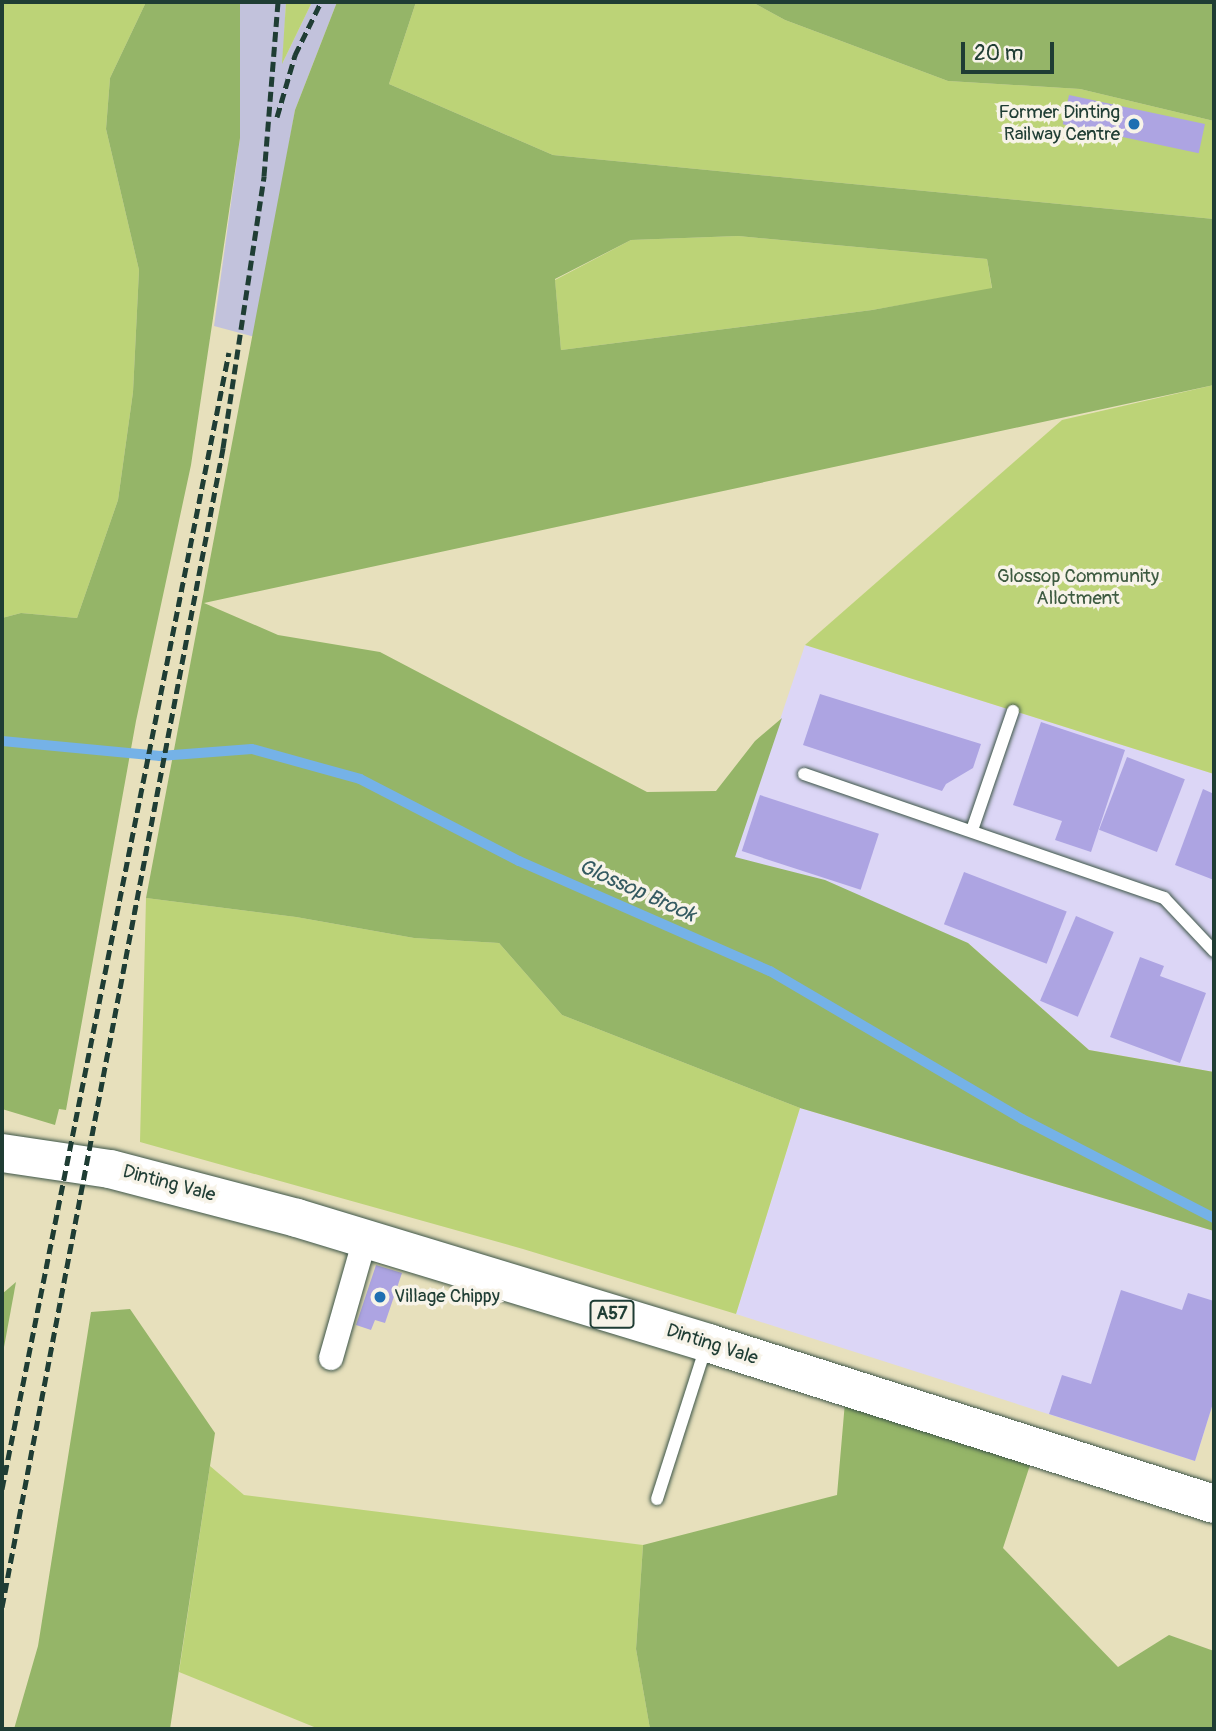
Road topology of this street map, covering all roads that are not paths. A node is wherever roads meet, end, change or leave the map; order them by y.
1 (1013, 711) dead end
2 (804, 774) dead end
3 (971, 830) junction
4 (1214, 951) edge
5 (2, 1153) edge
6 (365, 1239) junction
7 (708, 1343) junction
8 (331, 1358) dead end
9 (657, 1499) dead end
10 (1214, 1504) edge

1 - 3 lane
2 - 3 lane
3 - 4 lane
5 - 6 main road, Dinting Vale / A57
6 - 7 main road, Dinting Vale / A57
6 - 8 street
7 - 9 lane
7 - 10 main road, Dinting Vale / A57

